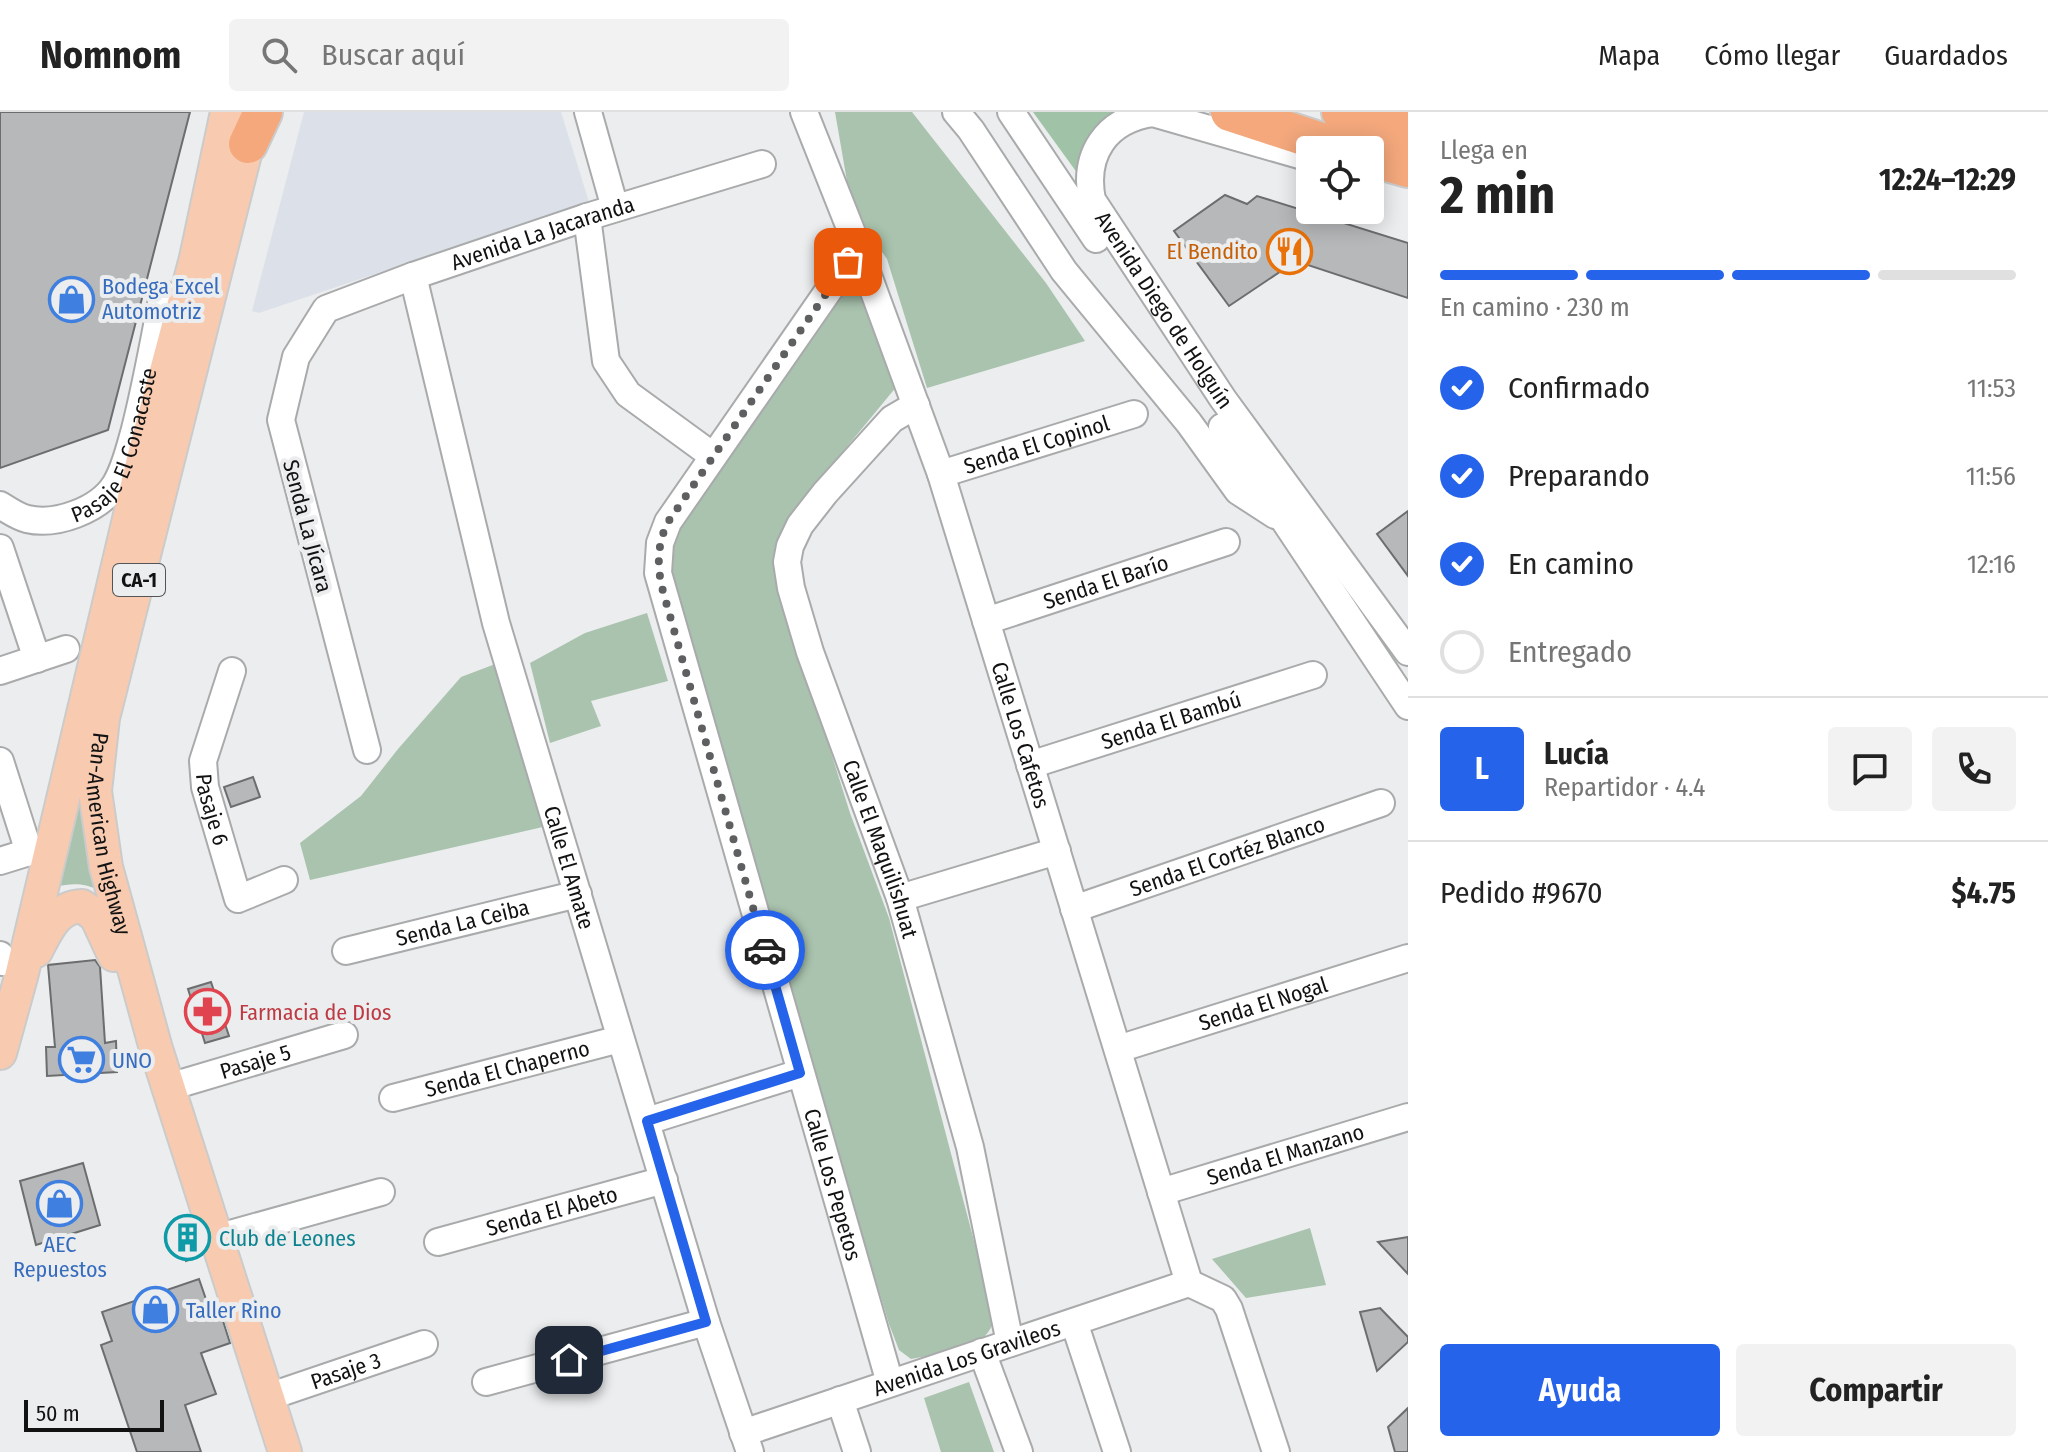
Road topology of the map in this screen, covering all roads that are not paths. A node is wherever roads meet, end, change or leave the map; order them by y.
1 (227, 112) edge
2 (588, 112) edge
3 (804, 112) edge
4 (824, 112) edge
5 (956, 112) edge
6 (1011, 112) edge
7 (1230, 112) edge
8 (1341, 112) edge
9 (255, 123) edge
10 (1408, 132) edge
11 (1303, 136) edge
12 (1296, 154) edge
13 (1384, 161) edge
14 (762, 164) dead end
15 (1408, 168) edge
16 (1384, 179) edge
17 (1408, 186) edge
18 (835, 191) junction
19 (615, 208) junction
20 (587, 217) junction
21 (858, 248) junction
22 (413, 276) junction
23 (163, 294) dead end
24 (326, 309) joint
25 (916, 405) junction
26 (1134, 414) dead end
27 (713, 456) junction
28 (941, 474) junction
29 (0, 505) edge
30 (1285, 521) junction
31 (1226, 542) dead end
32 (0, 548) edge
33 (986, 621) junction
34 (66, 649) dead end
35 (1408, 652) edge
36 (37, 659) junction
37 (0, 671) edge
38 (232, 671) dead end
39 (1313, 675) dead end
40 (1404, 702) edge
41 (367, 750) dead end
42 (0, 761) edge
43 (1030, 765) junction
44 (1381, 803) dead end
45 (1057, 851) junction
46 (0, 861) edge
47 (284, 880) dead end
48 (578, 894) junction
49 (900, 898) junction
50 (1074, 909) junction
51 (346, 951) dead end
52 (1408, 958) edge
53 (8, 965) edge
54 (344, 1035) dead end
55 (620, 1039) junction
56 (156, 1049) junction
57 (1118, 1049) junction
58 (0, 1053) edge
59 (800, 1073) junction
60 (169, 1087) junction
61 (393, 1098) dead end
62 (1408, 1117) edge
63 (647, 1121) junction
64 (664, 1180) junction
65 (381, 1192) dead end
66 (1161, 1192) junction
67 (216, 1238) junction
68 (438, 1242) dead end
69 (1189, 1283) junction
70 (706, 1322) junction
71 (1074, 1322) junction
72 (1010, 1343) junction
73 (424, 1344) dead end
74 (982, 1352) junction
75 (486, 1382) dead end
76 (890, 1383) junction
77 (268, 1397) junction
78 (840, 1400) junction
79 (746, 1442) edge
80 (285, 1452) edge
81 (857, 1452) edge
82 (1019, 1452) edge
83 (1117, 1452) edge
84 (1276, 1452) edge

1 - 53 main road, Pan-American Highway / CA-1
2 - 19 street
3 - 18 street, Calle Los Cafetos
4 - 18 street, Calle Los Cafetos
5 - 30 street
6 - 30 street, Avenida Diego de Holguín
7 - 11 highway
8 - 10 highway
9 - 56 main road, Pan-American Highway / CA-1
12 - 35 street, Avenida Diego de Holguín
13 - 15 highway
14 - 19 street, Avenida La Jacaranda
16 - 17 street
18 - 21 street, Calle Los Cafetos
19 - 20 street, Avenida La Jacaranda
20 - 22 street, Avenida La Jacaranda
20 - 27 street
21 - 25 street, Calle Los Cafetos
21 - 27 street, Calle Los Pepetos
22 - 24 street, Avenida La Jacaranda
22 - 48 street, Calle El Amate
23 - 29 street, Pasaje El Conacaste
24 - 41 street, Senda La Jícara
25 - 28 street, Calle Los Cafetos
25 - 49 street, Calle El Maquilishuat
26 - 28 street, Senda El Copinol
27 - 59 street, Calle Los Pepetos
28 - 33 street, Calle Los Cafetos
30 - 40 street, Avenida Diego de Holguín
31 - 33 street, Senda El Barío
32 - 36 street
33 - 43 street, Calle Los Cafetos
34 - 36 street
36 - 37 street
38 - 47 street, Pasaje 6
39 - 43 street, Senda El Bambú
42 - 46 street
43 - 45 street, Calle Los Cafetos
44 - 50 street, Senda El Cortéz Blanco
45 - 49 street
45 - 50 street, Calle Los Cafetos
48 - 51 street, Senda La Ceiba
48 - 55 street, Calle El Amate
49 - 72 street, Calle El Maquilishuat
50 - 57 street, Calle Los Cafetos
52 - 57 street, Senda El Nogal
53 - 56 main road
53 - 58 main road, Pan-American Highway / CA-1
54 - 60 street, Pasaje 5
55 - 61 street, Senda El Chaperno
55 - 63 street, Calle El Amate
56 - 60 main road, Pan-American Highway / CA-1
57 - 66 street, Calle Los Cafetos
59 - 63 street
59 - 76 street, Calle Los Pepetos
60 - 67 main road, Pan-American Highway / CA-1
62 - 66 street, Senda El Manzano
63 - 64 street, Calle El Amate
64 - 68 street, Senda El Abeto
64 - 70 street, Calle El Amate
65 - 67 street
66 - 69 street, Calle Los Cafetos
67 - 77 main road, Pan-American Highway / CA-1
69 - 71 street, Avenida Los Gravileos
69 - 84 street
70 - 75 street
70 - 79 street, Calle El Amate
71 - 72 street, Avenida Los Gravileos
71 - 83 street
72 - 74 street, Avenida Los Gravileos
73 - 77 street, Pasaje 3
74 - 76 street, Avenida Los Gravileos
74 - 82 street
76 - 78 street, Avenida Los Gravileos
77 - 80 main road, Pan-American Highway / CA-1
78 - 79 street, Avenida Los Gravileos
78 - 81 street

